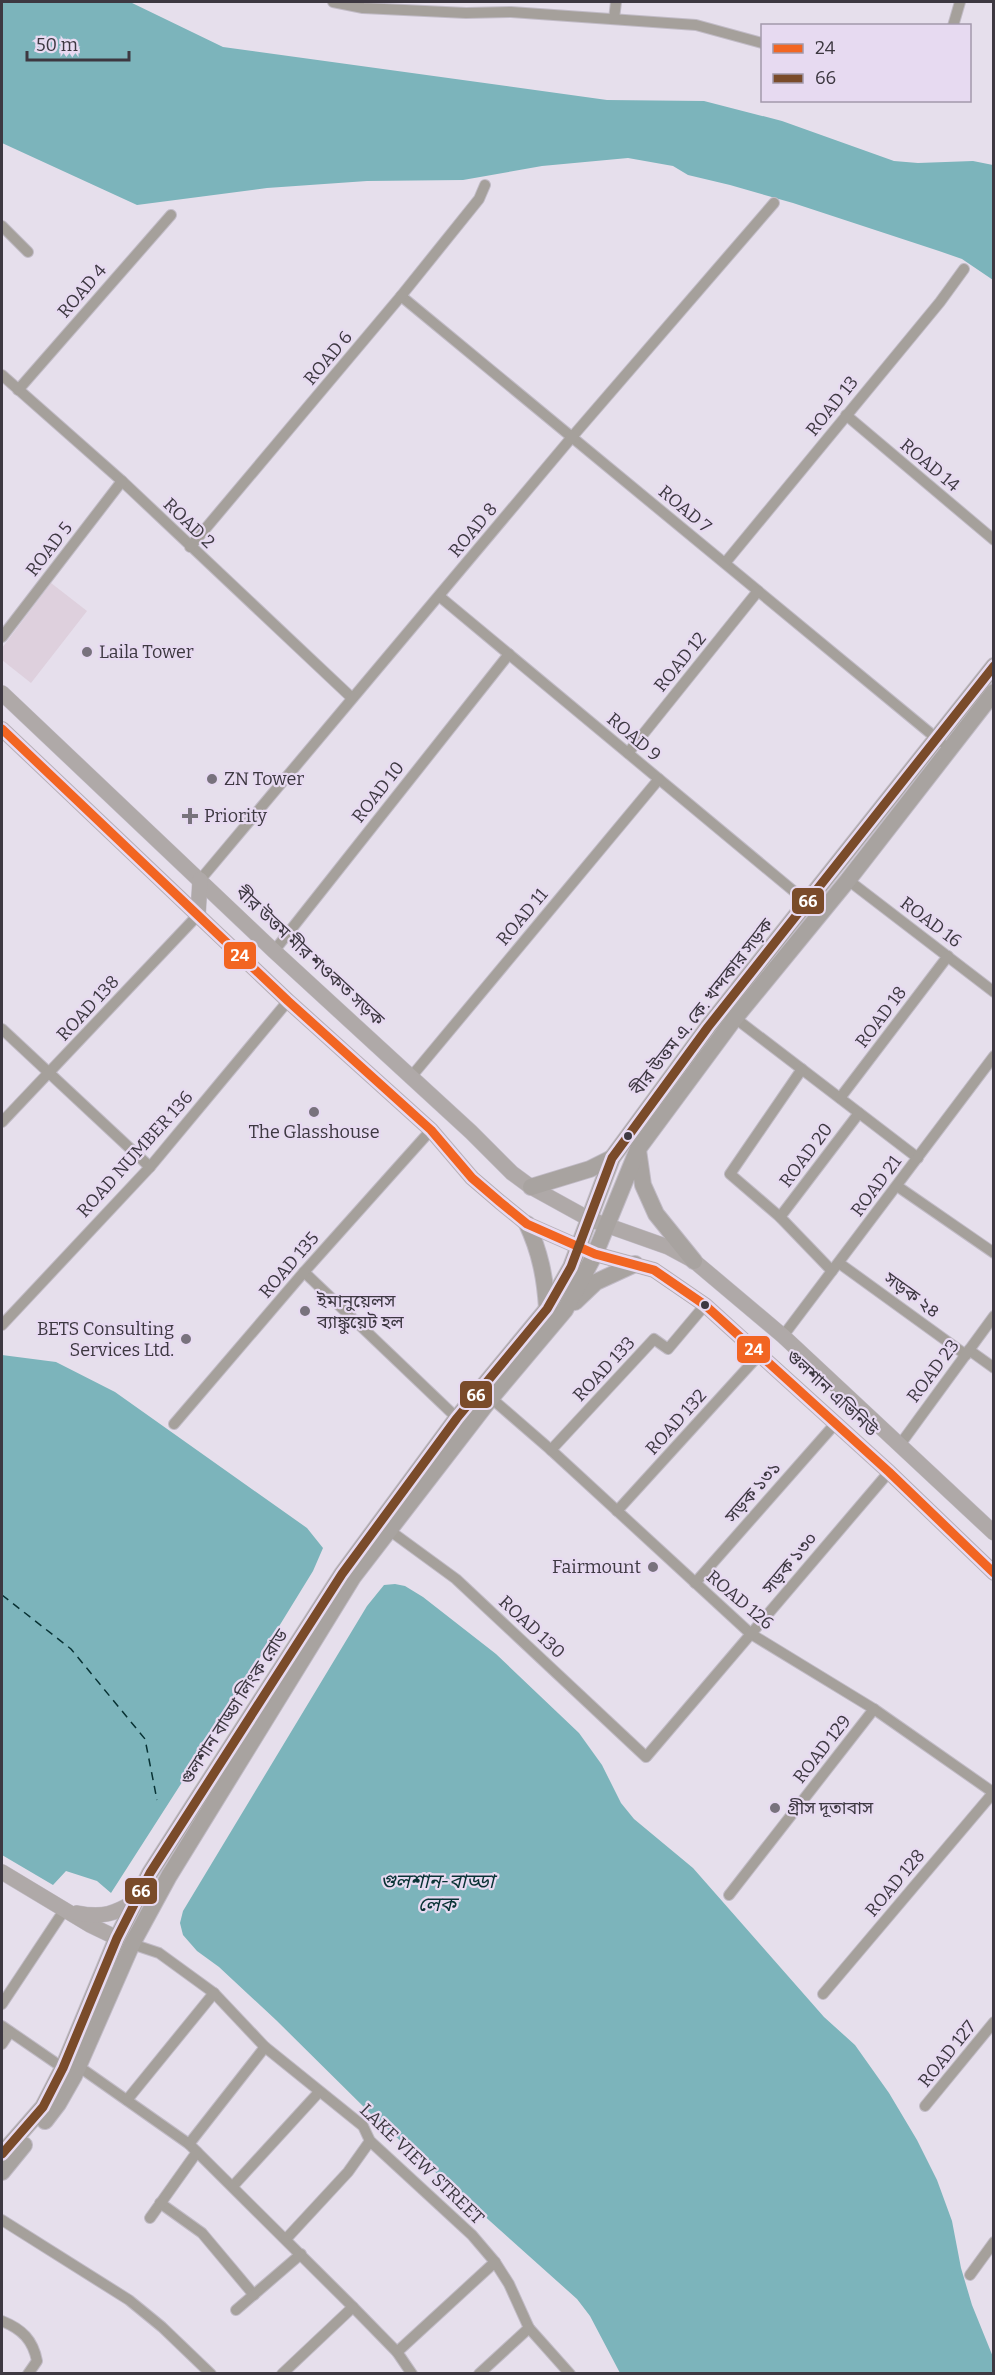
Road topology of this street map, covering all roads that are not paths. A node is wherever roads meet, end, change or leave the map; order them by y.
1 (333, 2) edge
2 (616, 2) edge
3 (960, 2) edge
4 (614, 19) junction
5 (954, 24) edge
6 (761, 43) edge
7 (485, 185) dead end
8 (774, 203) dead end
9 (171, 214) dead end
10 (2, 226) edge
11 (28, 252) dead end
12 (964, 269) dead end
13 (401, 296) junction
14 (2, 375) edge
15 (18, 390) junction
16 (846, 415) junction
17 (572, 437) junction
18 (122, 481) junction
19 (993, 540) edge
20 (190, 547) junction
21 (725, 564) junction
22 (758, 591) junction
23 (440, 596) junction
24 (2, 637) edge
25 (509, 654) junction
26 (993, 666) edge
27 (993, 692) edge
28 (2, 693) edge
29 (352, 698) junction
30 (2, 729) edge
31 (942, 743) junction
32 (628, 753) junction
33 (659, 779) junction
34 (200, 880) junction
35 (848, 880) junction
36 (808, 903) junction
37 (198, 915) junction
38 (274, 951) junction
39 (948, 956) junction
40 (992, 986) edge
41 (288, 1001) junction
42 (735, 1018) junction
43 (2, 1029) edge
44 (993, 1056) edge
45 (802, 1069) junction
46 (49, 1073) junction
47 (411, 1077) junction
48 (840, 1098) junction
49 (859, 1113) junction
50 (2, 1122) edge
51 (431, 1130) junction
52 (638, 1149) junction
53 (612, 1158) junction
54 (918, 1158) junction
55 (150, 1167) junction
56 (531, 1186) junction
57 (897, 1186) junction
58 (780, 1217) junction
59 (589, 1219) junction
60 (527, 1224) junction
61 (606, 1226) junction
62 (578, 1247) junction
63 (993, 1253) edge
64 (594, 1254) junction
65 (694, 1261) junction
66 (635, 1264) junction
67 (835, 1267) junction
68 (303, 1272) junction
69 (705, 1305) junction
70 (547, 1309) junction
71 (565, 1310) junction
72 (993, 1316) edge
73 (2, 1325) edge
74 (783, 1336) junction
75 (968, 1352) junction
76 (760, 1354) junction
77 (993, 1368) edge
78 (491, 1398) junction
79 (457, 1418) junction
80 (174, 1424) dead end
81 (836, 1424) junction
82 (898, 1446) junction
83 (551, 1450) junction
84 (889, 1473) junction
85 (616, 1511) junction
86 (389, 1530) junction
87 (993, 1533) edge
88 (993, 1572) edge
89 (695, 1583) junction
90 (751, 1634) junction
91 (874, 1709) junction
92 (646, 1757) joint
93 (993, 1793) edge
94 (2, 1872) edge
95 (729, 1894) dead end
96 (136, 1901) junction
97 (68, 1911) junction
98 (124, 1941) junction
99 (214, 1993) junction
100 (823, 1994) dead end
101 (2, 2004) edge
102 (993, 2022) edge
103 (6, 2029) edge
104 (2, 2044) edge
105 (265, 2047) junction
106 (72, 2070) junction
107 (319, 2092) junction
108 (127, 2100) junction
109 (925, 2106) dead end
110 (370, 2141) junction
111 (193, 2148) junction
112 (2, 2154) edge
113 (2, 2172) edge
114 (233, 2186) junction
115 (160, 2203) junction
116 (150, 2218) dead end
117 (2, 2220) edge
118 (286, 2239) junction
119 (993, 2242) edge
120 (300, 2254) junction
121 (495, 2262) junction
122 (970, 2275) dead end
123 (254, 2295) junction
124 (353, 2307) junction
125 (236, 2310) dead end
126 (2, 2321) edge
127 (530, 2328) junction
128 (397, 2352) junction
129 (28, 2373) edge
130 (211, 2373) edge
131 (282, 2373) edge
132 (412, 2373) edge
133 (479, 2373) edge
134 (570, 2373) edge

1 - 4 street
2 - 4 street
3 - 5 street
4 - 6 street
7 - 13 street, ROAD 6
8 - 17 street, ROAD 8
9 - 15 street, ROAD 4
10 - 11 street
12 - 16 street, ROAD 13
13 - 17 street, ROAD 7
13 - 20 street, ROAD 6
14 - 15 street, ROAD 2
15 - 18 street, ROAD 2
16 - 19 street, ROAD 14
16 - 21 street, ROAD 13
17 - 21 street, ROAD 7
17 - 23 street, ROAD 8
18 - 20 street, ROAD 2
18 - 24 street, ROAD 5
20 - 29 street, ROAD 2
21 - 22 street, ROAD 7
22 - 31 street, ROAD 7
22 - 32 street, ROAD 12
23 - 25 street, ROAD 9
23 - 29 street, ROAD 8
25 - 32 street, ROAD 9
25 - 38 street, ROAD 10
26 - 31 main road, বীর উত্তম এ. কে. খন্দকার সড়ক
27 - 31 main road, বীর উত্তম এ. কে. খন্দকার সড়ক
28 - 34 main road, বীর উত্তম মীর শওকত সড়ক
29 - 34 street, ROAD 8
30 - 37 main road
31 - 35 main road, বীর উত্তম এ. কে. খন্দকার সড়ক
31 - 36 main road, বীর উত্তম এ. কে. খন্দকার সড়ক
32 - 33 street, ROAD 9
33 - 36 street, ROAD 9
33 - 47 street, ROAD 11
34 - 37 main road
34 - 38 main road, বীর উত্তম মীর শওকত সড়ক
35 - 39 street, ROAD 16
35 - 42 main road, বীর উত্তম এ. কে. খন্দকার সড়ক
36 - 53 main road, বীর উত্তম এ. কে. খন্দকার সড়ক
37 - 41 main road
37 - 46 street, ROAD 138
38 - 47 main road, বীর উত্তম মীর শওকত সড়ক
39 - 40 street, ROAD 16
39 - 48 street, ROAD 18
41 - 51 main road
41 - 55 street, ROAD NUMBER 136
42 - 45 street
42 - 52 main road, বীর উত্তম এ. কে. খন্দকার সড়ক
43 - 46 street
44 - 54 street, ROAD 21
45 - 48 street
45 - 58 street, সড়ক ২৪
46 - 50 street, ROAD 138
46 - 55 street
47 - 56 main road, বীর উত্তম মীর শওকত সড়ক
48 - 49 street
49 - 54 street
49 - 58 street, ROAD 20
51 - 60 main road
51 - 68 street, ROAD 135
52 - 61 main road, বীর উত্তম এ. কে. খন্দকার সড়ক
52 - 65 main road
53 - 56 main road
53 - 59 main road, বীর উত্তম এ. কে. খন্দকার সড়ক
54 - 57 street, ROAD 21
55 - 73 street, ROAD NUMBER 136
56 - 59 main road, বীর উত্তম মীর শওকত সড়ক
57 - 63 street
57 - 67 street, ROAD 21
58 - 67 street, সড়ক ২৪
59 - 61 main road, বীর উত্তম মীর শওকত সড়ক
59 - 62 main road, বীর উত্তম এ. কে. খন্দকার সড়ক
60 - 62 main road
60 - 70 main road
61 - 64 main road, বীর উত্তম এ. কে. খন্দকার সড়ক
61 - 65 main road, গুলশান এভিনিউ
62 - 64 main road
62 - 70 main road, বীর উত্তম এ. কে. খন্দকার সড়ক
64 - 66 main road, গুলশান এভিনিউ
64 - 71 main road, বীর উত্তম এ. কে. খন্দকার সড়ক
65 - 74 main road, গুলশান এভিনিউ
66 - 69 main road, গুলশান এভিনিউ
66 - 71 main road
67 - 74 street, ROAD 21
67 - 75 street, সড়ক ২৪
68 - 79 street
68 - 80 street, ROAD 135
69 - 76 main road, গুলশান এভিনিউ
69 - 83 street, ROAD 133
70 - 79 main road, গুলশান বাড্ডা লিংক রোড
71 - 78 main road, গুলশান বাড্ডা লিংক রোড
72 - 75 street, ROAD 23
74 - 82 main road, গুলশান এভিনিউ
75 - 77 street, সড়ক ২৪
75 - 82 street, ROAD 23
76 - 81 main road, গুলশান এভিনিউ
76 - 85 street, ROAD 132
78 - 83 street, ROAD 126
78 - 86 main road, গুলশান বাড্ডা লিংক রোড
79 - 96 main road, গুলশান বাড্ডা লিংক রোড
81 - 84 main road, গুলশান এভিনিউ
81 - 89 street, সড়ক ১৩১
82 - 87 main road, গুলশান এভিনিউ
83 - 85 street, ROAD 126
84 - 88 main road, গুলশান এভিনিউ
84 - 90 street, সড়ক ১৩০
85 - 89 street, ROAD 126
86 - 92 street, ROAD 130
86 - 98 main road, গুলশান বাড্ডা লিংক রোড
89 - 90 street, ROAD 126
90 - 91 street, ROAD 126
90 - 92 street, সড়ক ১৩০
91 - 93 street, ROAD 126
91 - 95 street, ROAD 129
93 - 100 street, ROAD 128
94 - 97 main road
96 - 97 main road
96 - 98 main road, গুলশান বাড্ডা লিংক রোড
97 - 98 main road
97 - 101 street
98 - 99 street, LAKE VIEW STREET
98 - 106 main road, গুলশান বাড্ডা লিংক রোড
99 - 105 street, LAKE VIEW STREET
99 - 108 street
102 - 109 street, ROAD 127
103 - 104 street
103 - 106 street
105 - 107 street, LAKE VIEW STREET
105 - 111 street
106 - 108 street
106 - 112 main road, গুলশান বাড্ডা লিংক রোড
106 - 113 main road, গুলশান বাড্ডা লিংক রোড
107 - 110 street, LAKE VIEW STREET
107 - 114 street
108 - 111 street
110 - 118 street
110 - 121 street, LAKE VIEW STREET
111 - 114 street
111 - 115 street
114 - 118 street
115 - 116 street
115 - 123 street
117 - 130 street
118 - 120 street
119 - 122 street
120 - 123 street
120 - 124 street
121 - 127 street, LAKE VIEW STREET
121 - 128 street
123 - 125 street
124 - 128 street
124 - 131 street
126 - 129 street
127 - 133 street
127 - 134 street, LAKE VIEW STREET
128 - 132 street

